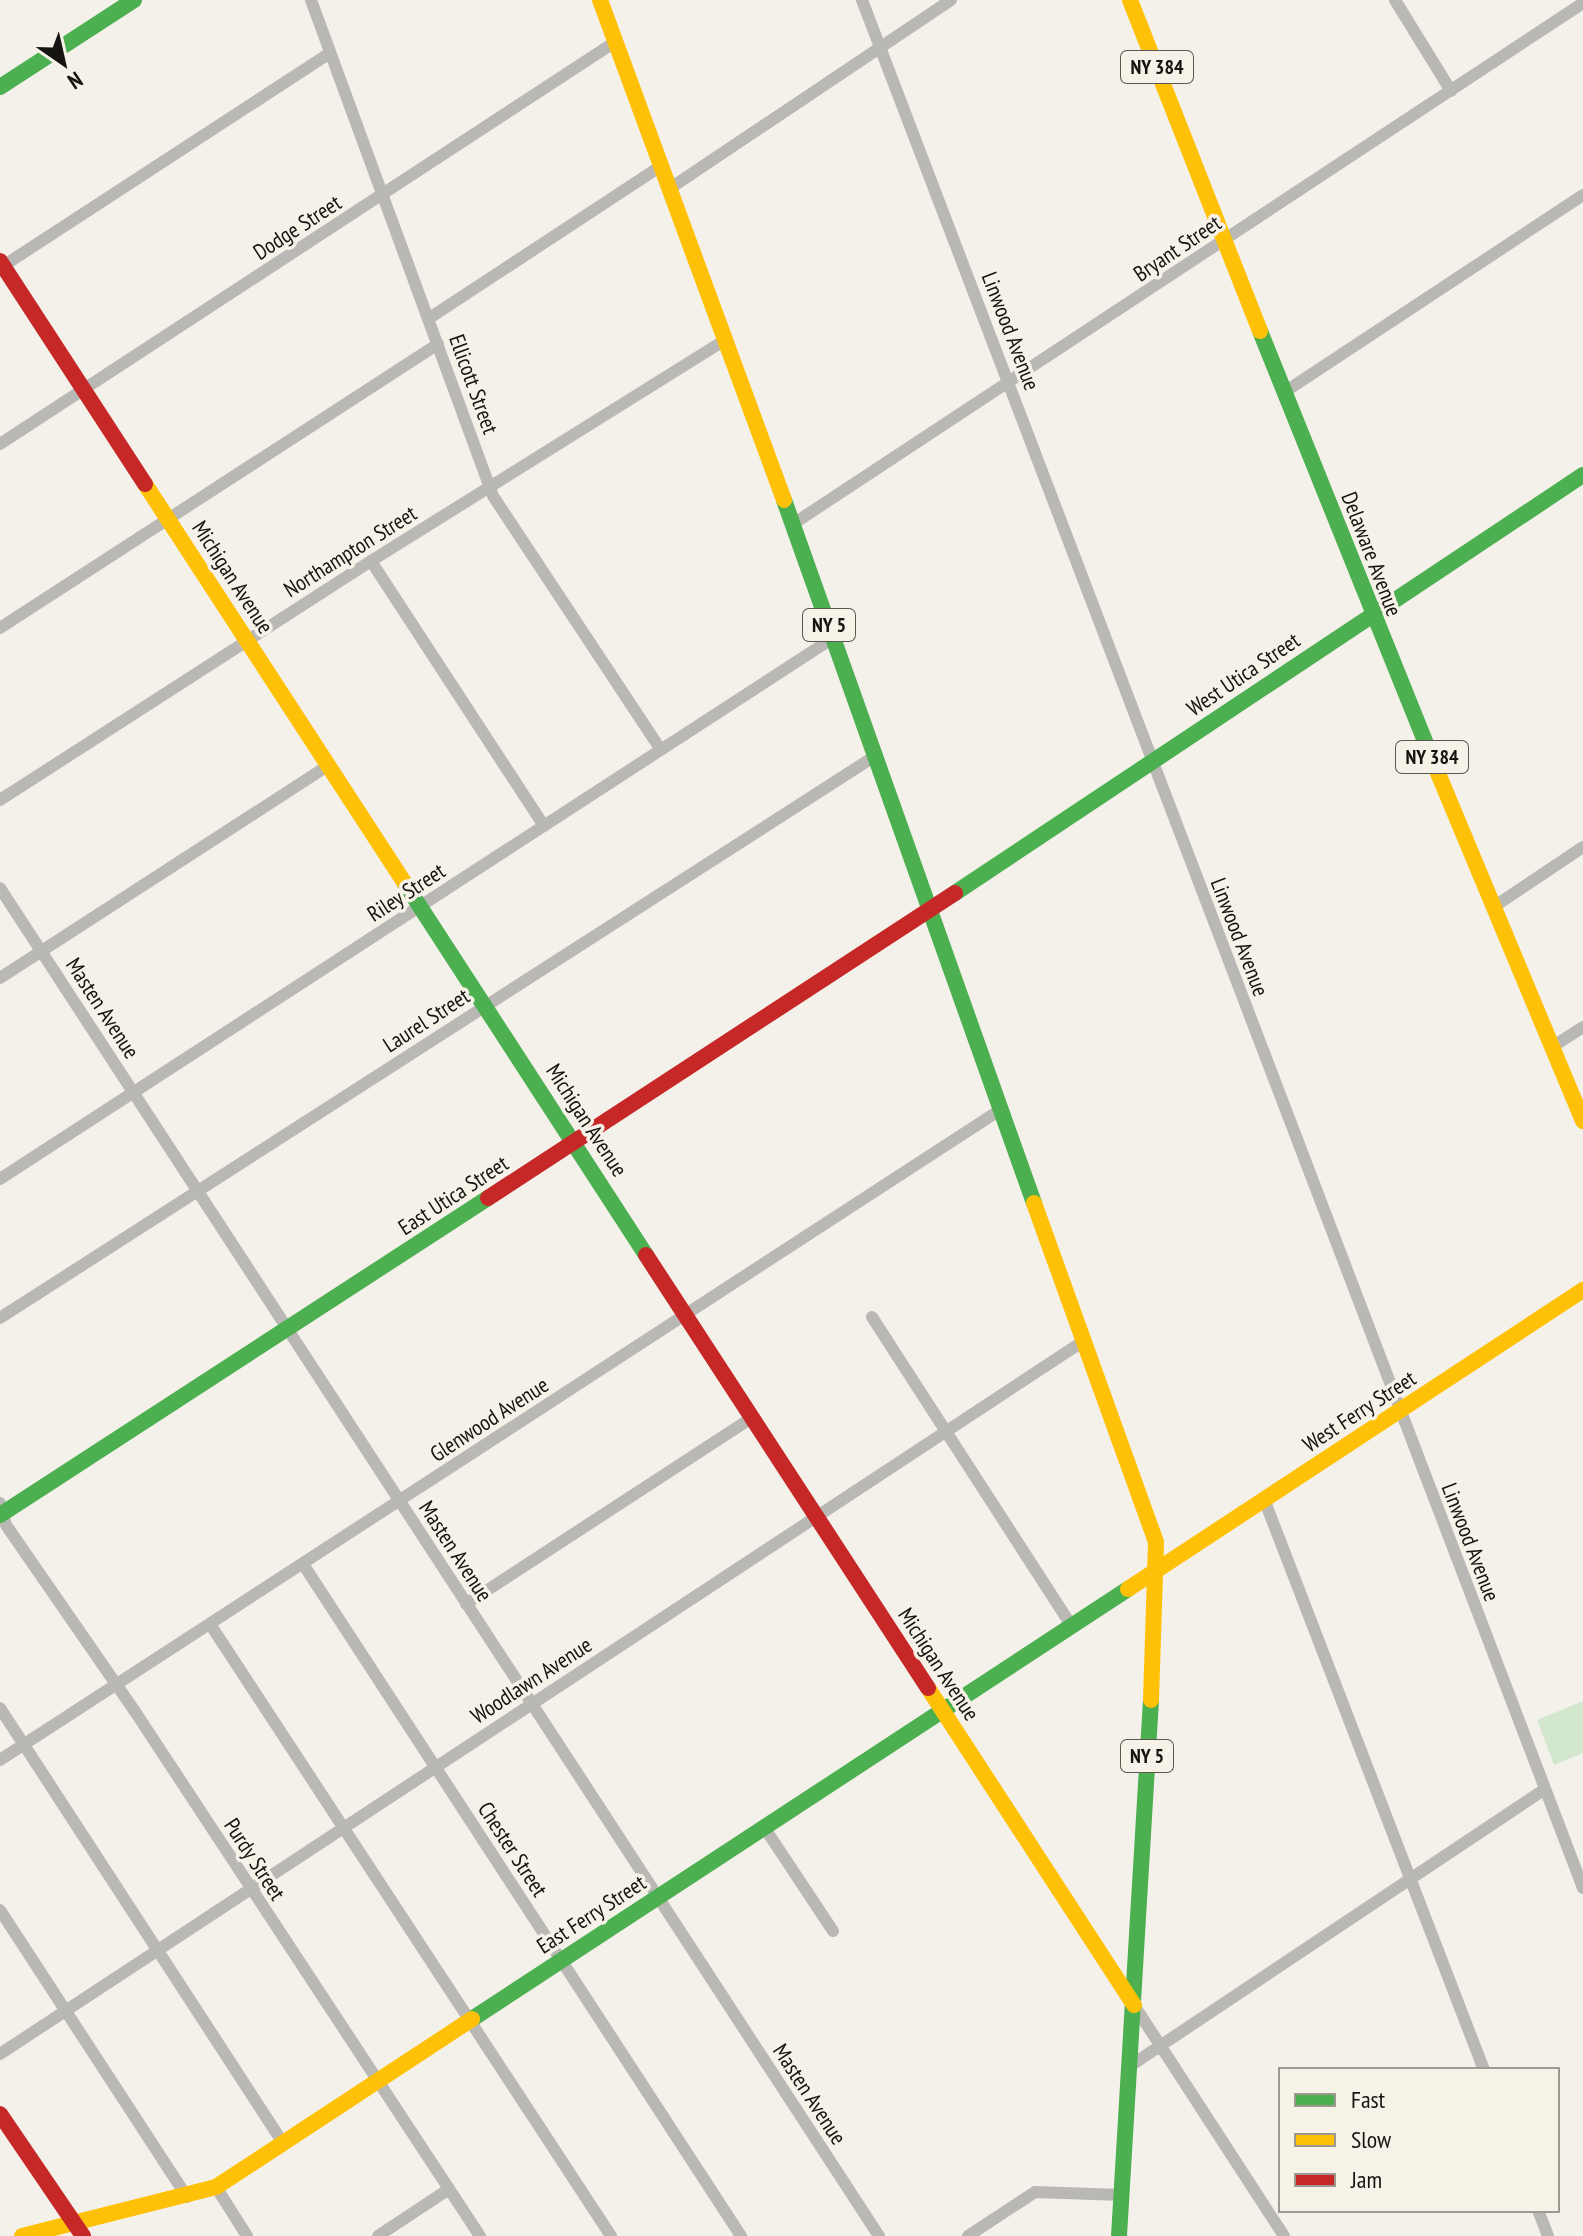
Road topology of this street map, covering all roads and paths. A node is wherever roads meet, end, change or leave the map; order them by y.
1 (134, 0) edge
2 (311, 0) edge
3 (600, 0) edge
4 (862, 0) edge
5 (951, 0) edge
6 (1130, 0) edge
7 (1395, 0) edge
8 (1583, 3) edge
9 (615, 42) junction
10 (880, 48) junction
11 (330, 53) junction
12 (0, 87) edge
13 (1451, 91) junction
14 (661, 166) junction
15 (669, 189) junction
16 (1583, 195) edge
17 (383, 196) junction
18 (1226, 239) junction
19 (1, 265) edge
20 (428, 319) junction
21 (725, 340) junction
22 (438, 344) junction
23 (1010, 382) junction
24 (84, 389) junction
25 (1286, 391) junction
26 (0, 444) edge
27 (1583, 475) edge
28 (490, 486) junction
29 (168, 518) junction
30 (793, 524) junction
31 (371, 561) junction
32 (1372, 615) junction
33 (0, 628) edge
34 (833, 638) junction
35 (247, 640) junction
36 (661, 750) junction
37 (875, 756) junction
38 (1152, 761) junction
39 (329, 765) junction
40 (0, 800) edge
41 (544, 826) junction
42 (1583, 847) edge
43 (0, 888) edge
44 (421, 906) junction
45 (1495, 906) junction
46 (928, 911) junction
47 (42, 951) junction
48 (0, 978) edge
49 (486, 1005) junction
50 (1583, 1027) edge
51 (1552, 1047) junction
52 (134, 1092) junction
53 (1000, 1110) junction
54 (1583, 1121) edge
55 (576, 1142) junction
56 (0, 1179) edge
57 (197, 1190) junction
58 (1583, 1290) edge
59 (687, 1314) junction
60 (872, 1317) dead end
61 (0, 1318) edge
62 (287, 1329) junction
63 (1085, 1340) junction
64 (1398, 1411) junction
65 (753, 1417) junction
66 (946, 1431) junction
67 (1264, 1499) junction
68 (399, 1501) junction
69 (1, 1510) edge
70 (818, 1516) junction
71 (303, 1564) junction
72 (1158, 1568) junction
73 (466, 1604) junction
74 (210, 1624) junction
75 (1071, 1625) junction
76 (116, 1686) junction
77 (531, 1703) junction
78 (0, 1708) edge
79 (943, 1709) junction
80 (23, 1745) junction
81 (0, 1760) edge
82 (435, 1767) junction
83 (1545, 1789) junction
84 (764, 1827) junction
85 (342, 1828) junction
86 (1411, 1879) junction
87 (250, 1888) junction
88 (1583, 1888) edge
89 (658, 1897) junction
90 (0, 1910) edge
91 (833, 1931) dead end
92 (157, 1950) junction
93 (561, 1960) junction
94 (1134, 2005) junction
95 (65, 2010) junction
96 (469, 2021) junction
97 (1159, 2047) junction
98 (0, 2054) edge
99 (1130, 2066) junction
100 (1483, 2068) edge
101 (377, 2081) junction
102 (0, 2114) edge
103 (283, 2143) junction
104 (216, 2187) junction
105 (449, 2189) junction
106 (1122, 2195) junction
107 (187, 2197) junction
108 (1539, 2212) edge
109 (79, 2230) edge
110 (22, 2236) edge
111 (247, 2236) edge
112 (378, 2236) edge
113 (480, 2236) edge
114 (611, 2236) edge
115 (741, 2236) edge
116 (879, 2236) edge
117 (968, 2236) edge
118 (1119, 2236) edge
119 (1284, 2236) edge
120 (1548, 2236) edge

1 - 12 street
2 - 11 street, Ellicott Street
3 - 9 street, NY 5
4 - 10 street, Linwood Avenue
5 - 10 street
6 - 18 street, Delaware Avenue / NY 384
7 - 13 street
8 - 13 street, Bryant Street
9 - 14 street, NY 5
9 - 17 street, Dodge Street
10 - 15 street
10 - 23 street, Linwood Avenue
11 - 17 street, Ellicott Street
11 - 19 street
13 - 18 street, Bryant Street
14 - 15 street, NY 5
14 - 20 street
15 - 21 street, NY 5
16 - 25 street
17 - 20 street, Ellicott Street
17 - 24 street, Dodge Street
18 - 23 street, Bryant Street
18 - 25 street, Delaware Avenue / NY 384
19 - 24 street, Michigan Avenue
20 - 22 street, Ellicott Street
21 - 28 street, Northampton Street
21 - 30 street, NY 5
22 - 28 street, Ellicott Street
22 - 29 street
23 - 30 street, Bryant Street
23 - 38 street, Linwood Avenue
24 - 26 street, Dodge Street
24 - 29 street, Michigan Avenue
25 - 32 street, Delaware Avenue / NY 384
27 - 32 street, West Utica Street
28 - 31 street, Northampton Street
28 - 36 street, Ellicott Street
29 - 33 street
29 - 35 street, Michigan Avenue
30 - 34 street, NY 5
31 - 35 street, Northampton Street
31 - 41 street
32 - 38 street, West Utica Street
32 - 45 street, Delaware Avenue / NY 384
34 - 36 street, Riley Street
34 - 37 street, NY 5
35 - 39 street, Michigan Avenue
35 - 40 street, Northampton Street
36 - 41 street, Riley Street
37 - 46 street, NY 5
37 - 49 street, Laurel Street
38 - 46 street, West Utica Street
38 - 64 street, Linwood Avenue
39 - 44 street, Michigan Avenue
39 - 47 street
41 - 44 street, Riley Street
42 - 45 street
43 - 47 street, Masten Avenue
44 - 49 street, Michigan Avenue
44 - 52 street, Riley Street
45 - 51 street, Delaware Avenue / NY 384
46 - 53 street, NY 5
46 - 55 street, East Utica Street
47 - 48 street
47 - 52 street, Masten Avenue
49 - 55 street, Michigan Avenue
49 - 57 street, Laurel Street
50 - 51 street
51 - 54 street, Delaware Avenue / NY 384
52 - 56 street, Riley Street
52 - 57 street, Masten Avenue
53 - 59 street, Glenwood Avenue
53 - 63 street, NY 5
55 - 59 street, Michigan Avenue
55 - 62 street, East Utica Street
57 - 61 street, Laurel Street
57 - 62 street, Masten Avenue
58 - 64 street, West Ferry Street
59 - 65 street, Michigan Avenue
59 - 68 street, Glenwood Avenue
60 - 66 street
62 - 68 street, Masten Avenue
62 - 69 street, East Utica Street
63 - 66 street, Woodlawn Avenue
63 - 72 street, NY 5
64 - 67 street, West Ferry Street
64 - 83 street, Linwood Avenue
65 - 70 street, Michigan Avenue
65 - 73 street
66 - 70 street, Woodlawn Avenue
66 - 75 street
67 - 72 street, West Ferry Street
67 - 86 street
68 - 71 street, Glenwood Avenue
68 - 73 street, Masten Avenue
69 - 76 street, Purdy Street
70 - 77 street, Woodlawn Avenue
70 - 79 street, Michigan Avenue
71 - 74 street, Glenwood Avenue
71 - 82 street, Chester Street
72 - 75 street, East Ferry Street
72 - 94 street, NY 5
73 - 77 street, Masten Avenue
74 - 76 street, Glenwood Avenue
74 - 85 street
75 - 79 street, East Ferry Street
76 - 80 street, Glenwood Avenue
76 - 87 street, Purdy Street
77 - 82 street, Woodlawn Avenue
77 - 89 street, Masten Avenue
78 - 80 street
79 - 84 street, East Ferry Street
79 - 94 street, Michigan Avenue
80 - 81 street, Glenwood Avenue
80 - 92 street
82 - 85 street, Woodlawn Avenue
82 - 93 street, Chester Street
83 - 86 street
83 - 88 street, Linwood Avenue
84 - 89 street, East Ferry Street
84 - 91 street
85 - 87 street, Woodlawn Avenue
85 - 96 street
86 - 97 street
86 - 100 street
87 - 92 street, Woodlawn Avenue
87 - 101 street, Purdy Street
89 - 93 street, East Ferry Street
89 - 116 street, Masten Avenue
90 - 95 street
92 - 95 street, Woodlawn Avenue
92 - 103 street
93 - 96 street, East Ferry Street
93 - 115 street, Chester Street
94 - 97 street
94 - 99 street, NY 5
95 - 98 street, Woodlawn Avenue
95 - 107 street
96 - 101 street, East Ferry Street
96 - 114 street
97 - 99 street
97 - 119 street
99 - 106 street, NY 5
101 - 103 street, East Ferry Street
101 - 105 street, Purdy Street
102 - 109 street
103 - 104 street, East Ferry Street
104 - 107 street, East Ferry Street
104 - 111 street
105 - 112 street
105 - 113 street, Purdy Street
106 - 117 street
106 - 118 street, NY 5
107 - 109 street, East Ferry Street
108 - 120 street
109 - 110 street, East Ferry Street

